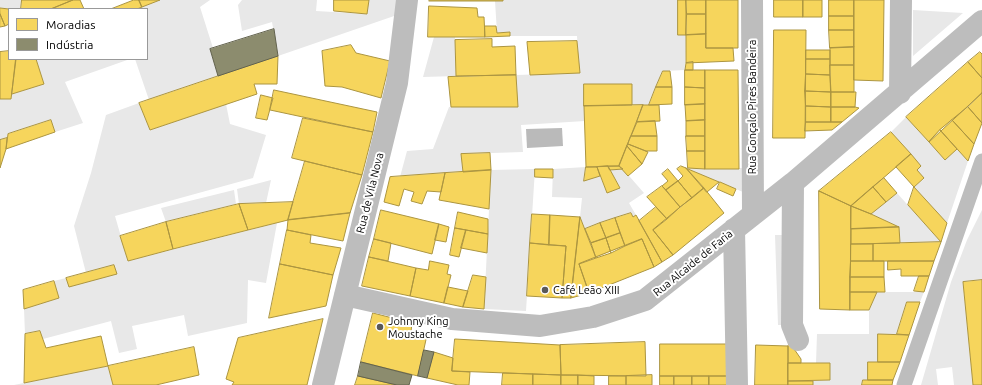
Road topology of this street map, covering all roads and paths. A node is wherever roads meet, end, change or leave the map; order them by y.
1 (407, 0) edge
2 (752, 0) edge
3 (902, 0) edge
4 (982, 20) edge
5 (900, 93) junction
6 (982, 162) edge
7 (792, 183) junction
8 (753, 213) junction
9 (734, 229) junction
10 (345, 295) junction
11 (798, 340) dead end
12 (323, 385) edge
13 (736, 385) edge
14 (904, 385) edge

1 - 10 street, Rua de Vila Nova
2 - 8 street, Rua Gonçalo Pires Bandeira
3 - 5 street
4 - 5 street, Rua Alcaide de Faria
5 - 7 street, Rua Alcaide de Faria
6 - 14 lane
7 - 8 street, Rua Alcaide de Faria
7 - 11 street
8 - 9 street, Rua Alcaide de Faria
9 - 10 street, Rua Alcaide de Faria
9 - 13 street
10 - 12 street, Rua de Vila Nova

